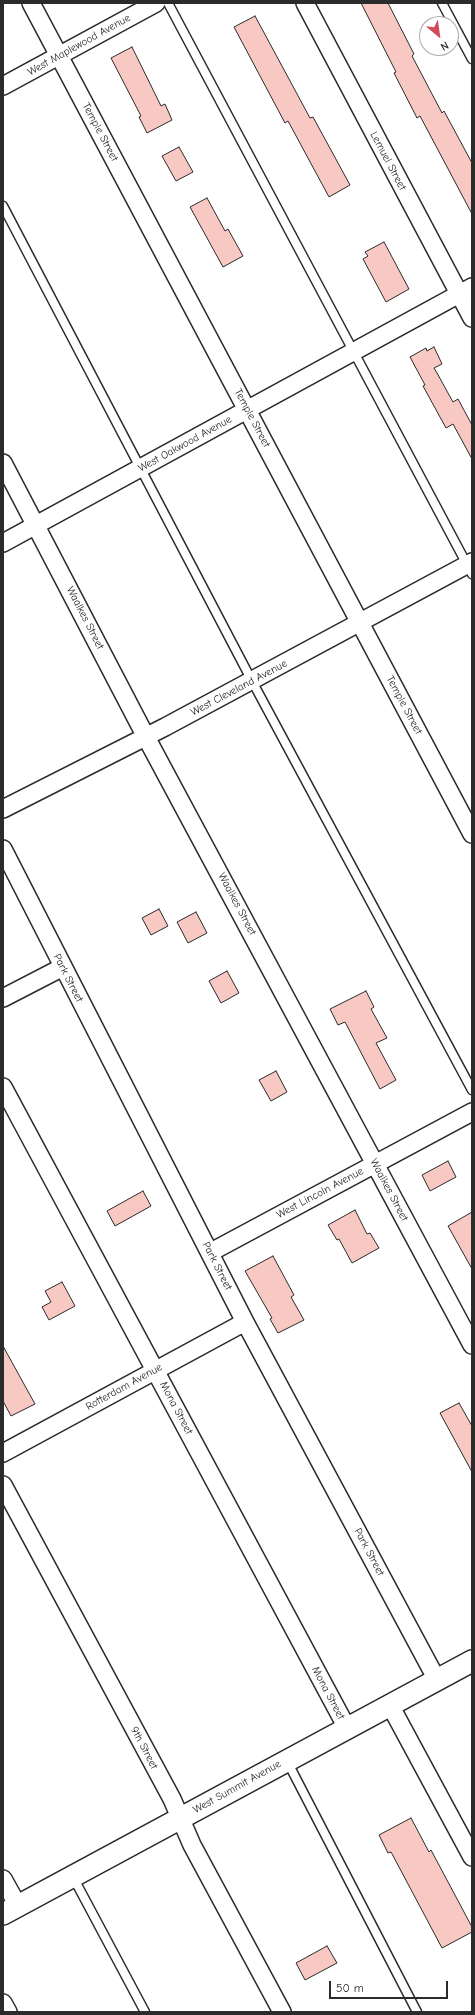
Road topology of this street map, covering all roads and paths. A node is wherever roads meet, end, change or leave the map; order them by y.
1 (31, 3) edge
2 (156, 3) edge
3 (168, 3) edge
4 (305, 3) edge
5 (442, 3) edge
6 (59, 56) junction
7 (472, 59) edge
8 (3, 86) edge
9 (3, 206) edge
10 (466, 291) edge
11 (472, 318) edge
12 (353, 352) junction
13 (248, 409) junction
14 (3, 463) edge
15 (141, 468) junction
16 (36, 525) junction
17 (3, 543) edge
18 (470, 567) edge
19 (361, 622) junction
20 (252, 681) junction
21 (146, 737) junction
22 (3, 809) edge
23 (472, 834) edge
24 (3, 849) edge
25 (62, 967) junction
26 (3, 998) edge
27 (3, 1088) edge
28 (472, 1090) edge
29 (472, 1112) edge
30 (374, 1164) junction
31 (211, 1252) junction
32 (245, 1322) junction
33 (472, 1345) edge
34 (156, 1370) junction
35 (3, 1453) edge
36 (3, 1485) edge
37 (472, 1661) edge
38 (437, 1680) junction
39 (390, 1705) junction
40 (347, 1728) junction
41 (286, 1760) junction
42 (180, 1819) junction
43 (472, 1857) edge
44 (72, 1876) junction
45 (3, 1879) edge
46 (10, 1910) edge
47 (3, 2003) edge
48 (8, 2012) edge
49 (145, 2012) edge
50 (282, 2012) edge
51 (418, 2012) edge

1 - 6 street, Temple Street
2 - 6 street, West Maplewood Avenue
3 - 12 lane
4 - 10 street, Lemuel Street
5 - 7 lane
6 - 8 street, West Maplewood Avenue
6 - 13 street, Temple Street
9 - 15 lane
10 - 11 street, Lemuel Street
10 - 12 street, West Oakwood Avenue
12 - 13 street, West Oakwood Avenue
12 - 18 lane
13 - 15 street, West Oakwood Avenue
13 - 19 street, Temple Street
14 - 16 street, Waalkes Street
15 - 16 street, West Oakwood Avenue
15 - 20 lane
16 - 17 street, West Oakwood Avenue
16 - 21 street, Waalkes Street
18 - 19 street, West Cleveland Avenue
19 - 20 street, West Cleveland Avenue
19 - 23 street, Temple Street
20 - 21 street, West Cleveland Avenue
20 - 28 lane
21 - 22 street, West Cleveland Avenue
21 - 30 street, Waalkes Street
24 - 25 street, Park Street
25 - 26 street
25 - 31 street, Park Street
27 - 34 street, Mona Street
29 - 30 street, West Lincoln Avenue
30 - 31 street, West Lincoln Avenue
30 - 33 street, Waalkes Street
31 - 32 street, Park Street
32 - 34 street, Rotterdam Avenue
32 - 38 street, Park Street
34 - 35 street, Rotterdam Avenue
34 - 40 street, Mona Street
36 - 42 street, 9th Street
37 - 38 street, West Summit Avenue
38 - 39 street, West Summit Avenue
39 - 40 street, West Summit Avenue
39 - 43 street
40 - 41 street, West Summit Avenue
41 - 42 street, West Summit Avenue
41 - 51 lane
42 - 44 street, West Summit Avenue
42 - 50 street, 9th Street
44 - 46 street, West Summit Avenue
44 - 49 lane
45 - 46 street
47 - 48 street

